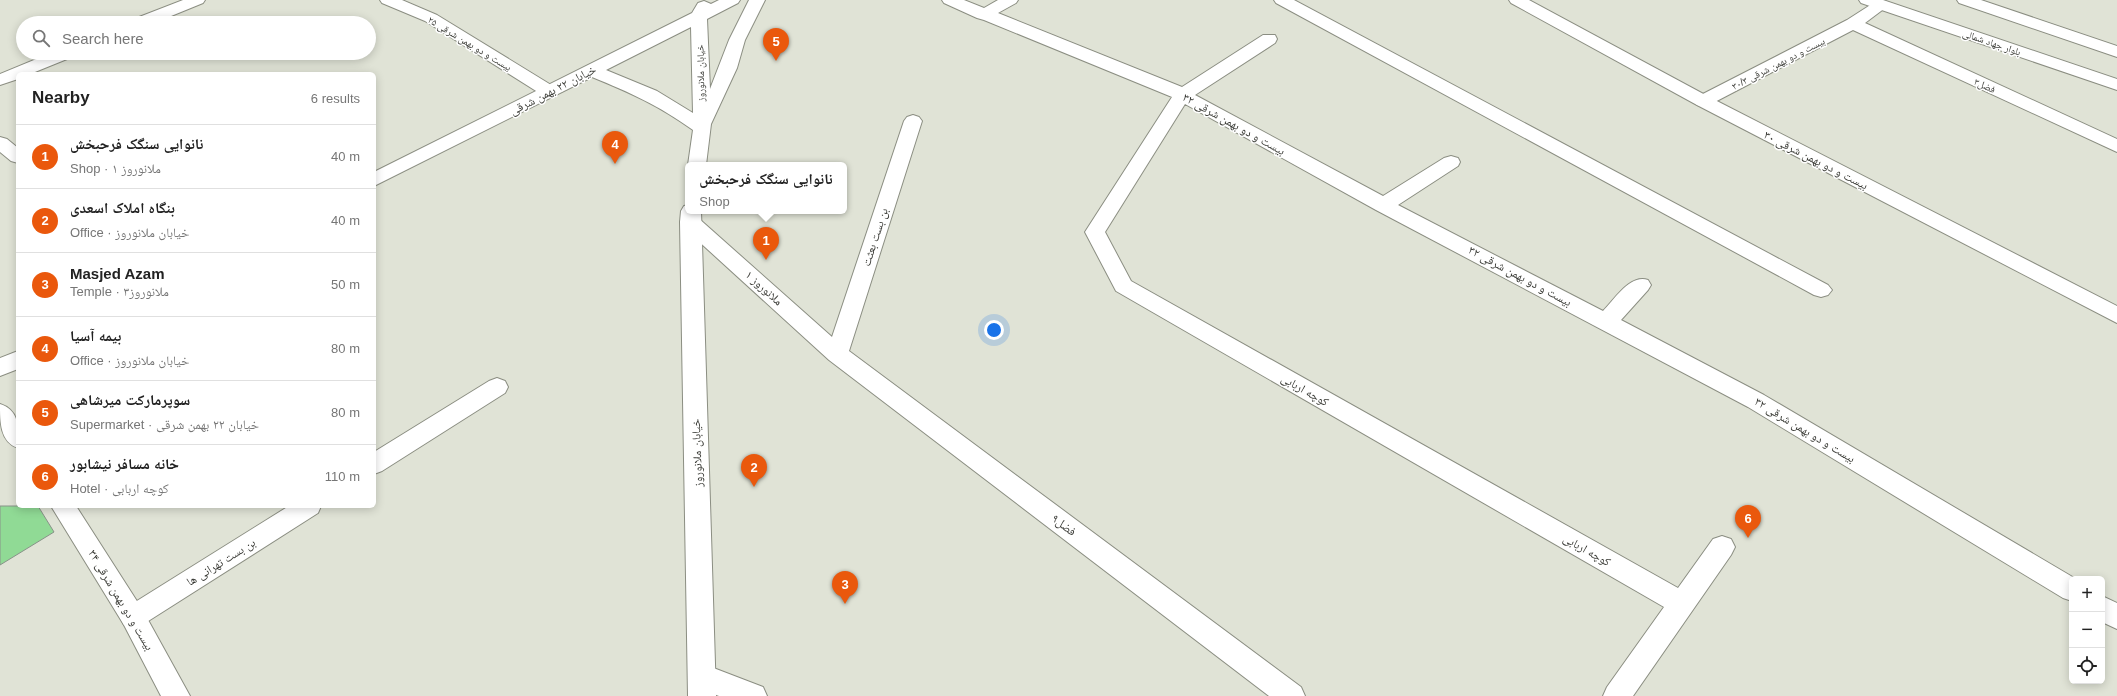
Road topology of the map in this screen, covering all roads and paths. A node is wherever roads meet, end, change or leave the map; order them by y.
1 (197, 0) edge
2 (388, 0) edge
3 (707, 0) edge
4 (732, 0) edge
5 (757, 0) edge
6 (950, 0) edge
7 (1010, 0) edge
8 (1282, 0) edge
9 (1517, 0) edge
10 (1965, 0) edge
11 (1874, 2) edge
12 (983, 15) junction
13 (157, 16) edge
14 (699, 17) junction
15 (1853, 24) junction
16 (1269, 39) dead end
17 (2117, 52) edge
18 (49, 60) edge
19 (592, 71) junction
20 (20, 72) edge
21 (16, 73) edge
22 (0, 80) edge
23 (2117, 85) edge
24 (550, 92) junction
25 (1182, 95) junction
26 (1703, 101) junction
27 (913, 121) dead end
28 (702, 128) junction
29 (0, 144) edge
30 (2117, 146) edge
31 (16, 156) edge
32 (697, 162) edge
33 (1451, 162) dead end
34 (376, 179) edge
35 (1383, 205) junction
36 (691, 216) edge
37 (1641, 285) dead end
38 (1821, 290) dead end
39 (2117, 315) edge
40 (1607, 321) junction
41 (837, 354) junction
42 (16, 360) edge
43 (0, 368) edge
44 (497, 387) dead end
45 (0, 413) edge
46 (16, 436) edge
47 (376, 463) edge
48 (64, 508) edge
49 (306, 508) edge
50 (1722, 547) dead end
51 (2069, 588) edge
52 (1682, 604) junction
53 (2105, 610) edge
54 (133, 617) junction
55 (2117, 617) edge
56 (702, 686) edge
57 (176, 696) edge
58 (753, 696) edge
59 (1291, 696) edge
60 (1617, 696) edge

1 - 13 street
2 - 24 street, بیست و دو بهمن شرقی ۲۵
3 - 14 street
4 - 14 street, خیابان ۲۲ بهمن شرقی
5 - 28 street
6 - 12 street, بیست و دو بهمن شرقی ۳۲
7 - 12 street
8 - 38 street
9 - 26 street, بیست و دو بهمن شرقی ۳۰
10 - 17 street
11 - 15 street, بیست و دو بهمن شرقی ۳۰/۳
11 - 23 street, بلوار جهاد شمالی
12 - 25 street, بیست و دو بهمن شرقی ۳۲
14 - 19 street, خیابان ۲۲ بهمن شرقی
14 - 28 street, خیابان ملانوروز
15 - 26 street, بیست و دو بهمن شرقی ۳۰/۳
15 - 30 street, فضل۳
16 - 25 street
18 - 20 street
19 - 24 street, خیابان ۲۲ بهمن شرقی
19 - 28 street, خیابان ملانوروز
21 - 22 street
24 - 34 street, خیابان ۲۲ بهمن شرقی
25 - 35 street, بیست و دو بهمن شرقی ۳۲
25 - 52 street, کوچه اربابی
26 - 39 street, بیست و دو بهمن شرقی ۳۰
27 - 41 street, بن بست بعثت
28 - 32 street, خیابان ملانوروز
29 - 31 street
33 - 35 street
35 - 40 street, بیست و دو بهمن شرقی ۳۲
36 - 41 street, ملانوروز ۱
36 - 56 street, خیابان ملانوروز
37 - 40 street
40 - 51 street, بیست و دو بهمن شرقی ۳۲
41 - 59 street, فضل۹
42 - 43 street
44 - 47 street
45 - 46 street
48 - 54 street, بیست و دو بهمن شرقی ۳۴
49 - 54 street, بن بست تهرانی ها
50 - 52 street
52 - 60 street
53 - 55 street
54 - 57 street, بیست و دو بهمن شرقی ۳۴
56 - 58 street

